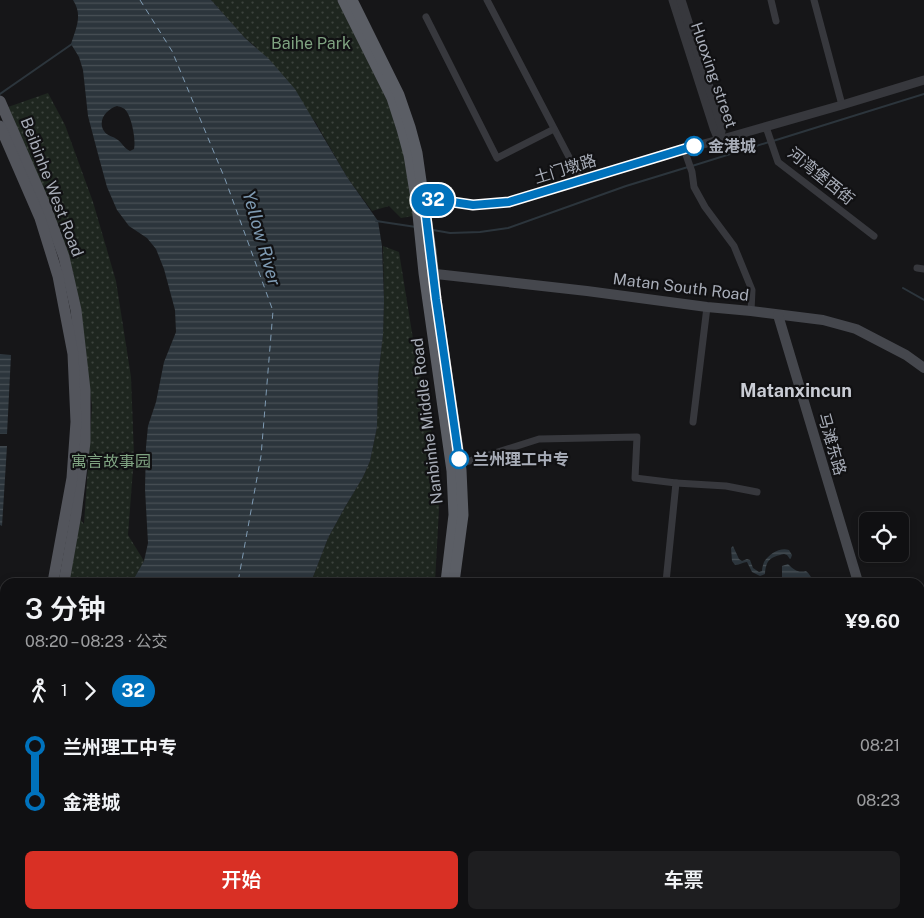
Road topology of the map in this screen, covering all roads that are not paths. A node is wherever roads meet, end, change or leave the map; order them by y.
1 (343, 0) edge
2 (352, 0) edge
3 (487, 0) edge
4 (673, 0) edge
5 (681, 0) edge
6 (771, 0) edge
7 (814, 0) edge
8 (426, 17) dead end
9 (776, 20) dead end
10 (924, 80) edge
11 (1, 103) edge
12 (842, 105) junction
13 (3, 123) edge
14 (766, 127) junction
15 (554, 129) junction
16 (719, 140) junction
17 (684, 148) junction
18 (581, 180) junction
19 (420, 200) junction
20 (874, 236) dead end
21 (429, 273) junction
22 (707, 307) junction
23 (751, 311) junction
24 (778, 315) junction
25 (924, 368) edge
26 (692, 422) dead end
27 (460, 464) junction
28 (676, 483) junction
29 (757, 492) dead end
30 (54, 578) edge
31 (65, 578) edge
32 (446, 578) edge
33 (455, 578) edge
34 (666, 578) edge
35 (857, 578) edge

1 - 19 highway, Nanbinhe Middle Road
2 - 19 highway, Nanbinhe Middle Road
3 - 15 street
4 - 16 street, Huoxing street
5 - 16 street, Huoxing street
6 - 9 street
7 - 12 street
8 - 15 street
10 - 12 street, 土门墩路
11 - 13 main road, Beibinhe West Road
12 - 14 street, 土门墩路
13 - 30 main road, Beibinhe West Road
13 - 31 main road, Beibinhe West Road
14 - 16 street, 土门墩路
14 - 20 street, 河湾堡西街
15 - 18 street
16 - 17 street, 土门墩路
17 - 18 street, 土门墩路
17 - 23 street
18 - 19 street, 土门墩路
19 - 21 highway, Nanbinhe Middle Road
21 - 22 main road, Matan South Road
21 - 27 highway, Nanbinhe Middle Road
21 - 32 highway, Nanbinhe Middle Road
22 - 23 main road, Matan South Road
22 - 26 street
23 - 24 main road, Matan South Road
24 - 25 main road, Matan South Road
24 - 35 main road, 马滩东路
27 - 28 street
27 - 33 highway, Nanbinhe Middle Road
28 - 29 street
28 - 34 street

